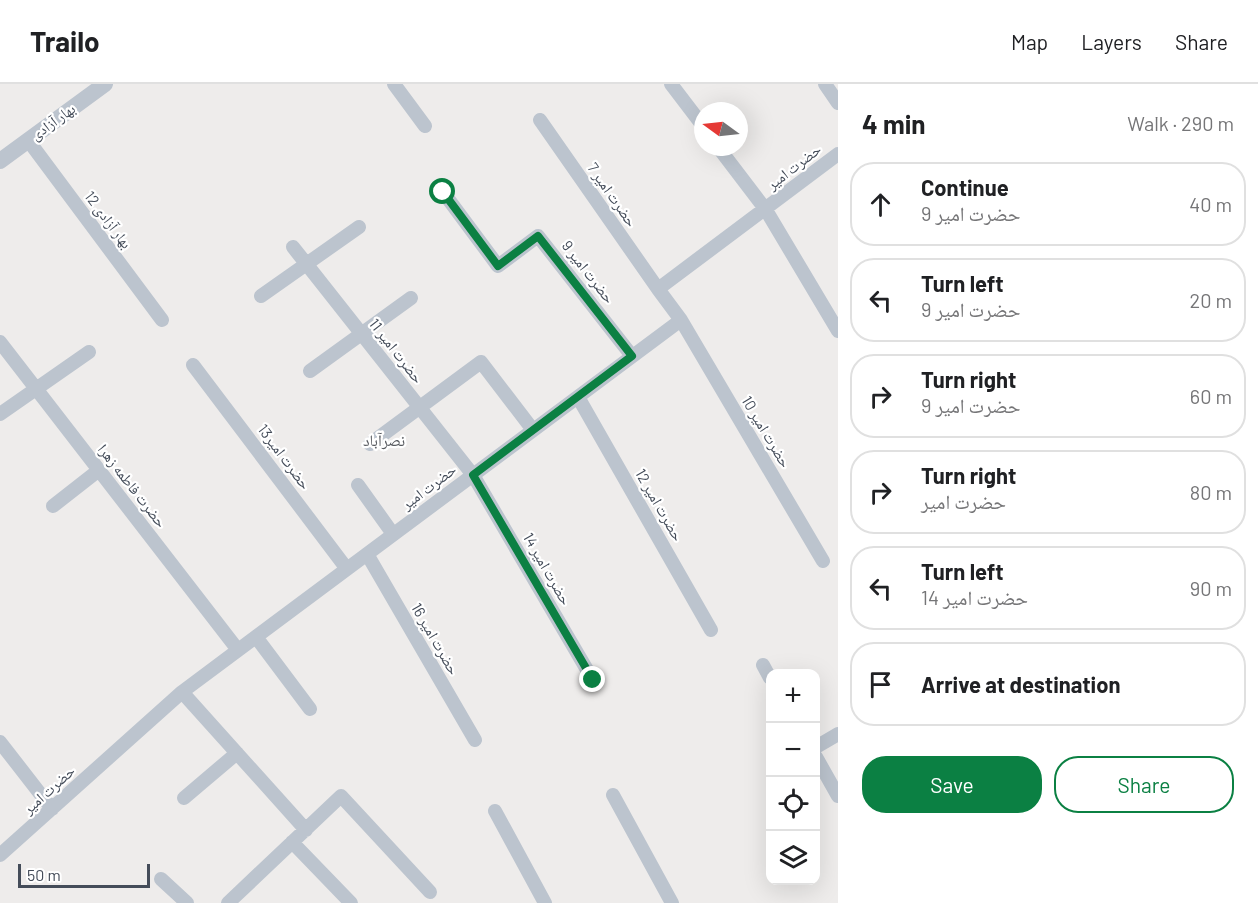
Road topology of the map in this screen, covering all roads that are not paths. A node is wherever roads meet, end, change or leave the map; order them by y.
1 (394, 84) edge
2 (671, 84) edge
3 (825, 84) edge
4 (102, 85) edge
5 (838, 103) edge
6 (694, 114) edge
7 (540, 120) dead end
8 (425, 126) dead end
9 (28, 140) junction
10 (838, 154) edge
11 (725, 156) edge
12 (0, 161) edge
13 (443, 192) dead end
14 (766, 210) junction
15 (358, 227) dead end
16 (293, 247) dead end
17 (306, 263) junction
18 (658, 289) junction
19 (261, 296) dead end
20 (411, 298) dead end
21 (162, 320) dead end
22 (681, 320) junction
23 (838, 331) edge
24 (362, 334) junction
25 (0, 342) edge
26 (89, 352) dead end
27 (632, 356) junction
28 (194, 365) dead end
29 (310, 371) dead end
30 (36, 389) junction
31 (578, 397) junction
32 (420, 408) junction
33 (0, 414) edge
34 (533, 430) junction
35 (369, 444) dead end
36 (99, 470) junction
37 (473, 475) junction
38 (358, 485) dead end
39 (53, 506) dead end
40 (393, 534) junction
41 (367, 554) junction
42 (823, 561) dead end
43 (347, 568) junction
44 (711, 630) dead end
45 (256, 637) junction
46 (238, 650) junction
47 (763, 665) dead end
48 (766, 670) edge
49 (593, 680) dead end
50 (182, 692) junction
51 (310, 709) dead end
52 (838, 734) edge
53 (475, 740) dead end
54 (0, 742) edge
55 (820, 745) edge
56 (237, 753) junction
57 (820, 764) edge
58 (613, 795) dead end
59 (838, 796) edge
60 (184, 798) dead end
61 (52, 809) junction
62 (495, 811) dead end
63 (306, 830) junction
64 (292, 842) junction
65 (0, 855) edge
66 (161, 879) dead end
67 (430, 892) dead end
68 (187, 903) edge
69 (228, 903) edge
70 (351, 903) edge
71 (545, 903) edge
72 (672, 903) edge

1 - 8 street
2 - 6 street
3 - 5 street
4 - 9 street, بهار آزادی
7 - 18 street, حضرت امیر 7
9 - 12 street, بهار آزادی
9 - 21 street, بهار آزادی 12
10 - 14 street, حضرت امیر
11 - 14 street
13 - 27 street, حضرت امیر 9
14 - 18 street, حضرت امیر
14 - 23 street
15 - 17 street
16 - 17 street, حضرت امیر 11
17 - 19 street
17 - 24 street, حضرت امیر 11
18 - 22 street
20 - 24 street
22 - 27 street, حضرت امیر
22 - 42 street, حضرت امیر 10
24 - 29 street
24 - 32 street, حضرت امیر 11
25 - 30 street, حضرت فاطمه زهرا
26 - 30 street
27 - 31 street, حضرت امیر
28 - 43 street, حضرت امیر13
30 - 33 street
30 - 36 street, حضرت فاطمه زهرا
31 - 34 street, حضرت امیر
31 - 44 street, حضرت امیر 12
32 - 34 street
32 - 35 street
32 - 37 street, حضرت امیر 11
34 - 37 street, حضرت امیر
36 - 39 street
36 - 46 street, حضرت فاطمه زهرا
37 - 40 street, حضرت امیر
37 - 49 street, حضرت امیر 14
38 - 40 street
40 - 41 street, حضرت امیر
41 - 43 street, حضرت امیر
41 - 53 street, حضرت امیر 16
43 - 45 street, حضرت امیر
45 - 46 street, حضرت امیر
45 - 51 street
46 - 50 street, حضرت امیر
47 - 48 street
50 - 56 street
50 - 61 street, حضرت امیر
52 - 55 street
54 - 61 street
56 - 60 street
56 - 63 street
57 - 59 street
58 - 72 street
61 - 65 street, حضرت امیر
62 - 71 street
63 - 64 street
63 - 67 street
64 - 69 street
64 - 70 street
66 - 68 street

